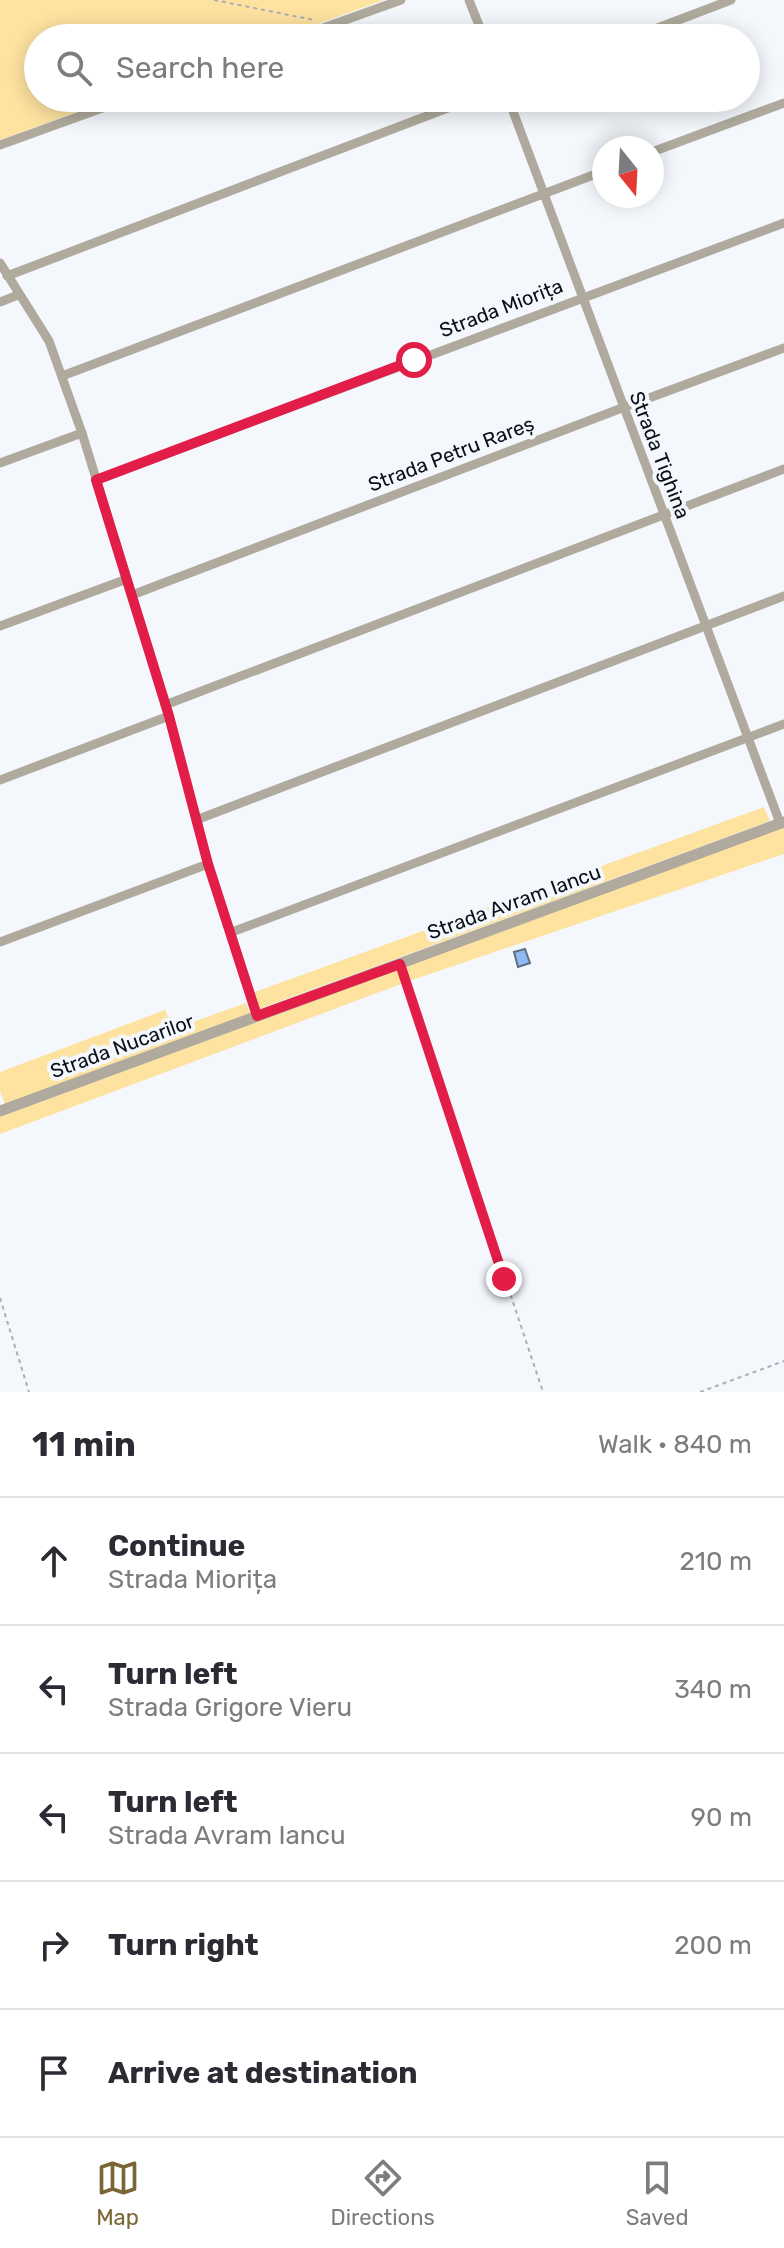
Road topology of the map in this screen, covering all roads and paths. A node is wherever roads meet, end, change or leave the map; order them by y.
1 (214, 0) edge
2 (401, 0) edge
3 (469, 0) edge
4 (731, 0) edge
5 (337, 23) joint
6 (478, 24) edge
7 (668, 24) edge
8 (784, 103) edge
9 (91, 112) edge
10 (437, 112) edge
11 (513, 112) edge
12 (760, 112) edge
13 (760, 112) edge
14 (0, 145) edge
15 (664, 148) edge
16 (592, 175) edge
17 (545, 193) junction
18 (784, 223) edge
19 (0, 263) edge
20 (7, 276) junction
21 (18, 295) junction
22 (583, 297) junction
23 (0, 302) edge
24 (784, 348) edge
25 (62, 376) junction
26 (622, 408) junction
27 (82, 433) junction
28 (0, 463) edge
29 (784, 469) edge
30 (96, 480) junction
31 (664, 516) junction
32 (127, 579) junction
33 (132, 595) junction
34 (784, 596) edge
35 (706, 624) junction
36 (0, 626) edge
37 (165, 705) junction
38 (169, 716) junction
39 (784, 724) edge
40 (748, 738) junction
41 (0, 780) edge
42 (196, 820) junction
43 (782, 823) edge
44 (208, 864) junction
45 (232, 932) junction
46 (0, 942) edge
47 (400, 964) junction
48 (257, 1016) junction
49 (0, 1111) edge
50 (0, 1298) edge
51 (784, 1361) edge
52 (29, 1392) edge
53 (543, 1392) edge
54 (700, 1392) edge

1 - 5 path
2 - 5 street
3 - 6 street
4 - 7 street
8 - 13 street
9 - 14 street
10 - 20 street
11 - 17 street, Strada Tighina
12 - 15 street
16 - 17 street
17 - 22 street, Strada Tighina
17 - 25 street
18 - 22 street, Strada Miorița
19 - 20 street
20 - 21 street
21 - 23 street
21 - 25 street
22 - 26 street, Strada Tighina
22 - 30 street, Strada Miorița
24 - 26 street, Strada Petru Rareș
25 - 27 street
26 - 31 street, Strada Tighina
26 - 33 street, Strada Petru Rareș
27 - 28 street
27 - 30 street
29 - 31 street
30 - 32 street
31 - 35 street, Strada Tighina
31 - 37 street
32 - 33 street
32 - 36 street
33 - 37 street
34 - 35 street
35 - 40 street, Strada Tighina
35 - 42 street
37 - 38 street
38 - 41 street
38 - 42 street
39 - 40 street
40 - 43 street, Strada Tighina
40 - 45 street
42 - 44 street
43 - 47 street, Strada Avram Iancu
44 - 45 street
44 - 46 street
45 - 48 street
47 - 48 street, Strada Avram Iancu
47 - 53 path
48 - 49 street, Strada Nucarilor
50 - 52 path
51 - 54 path

